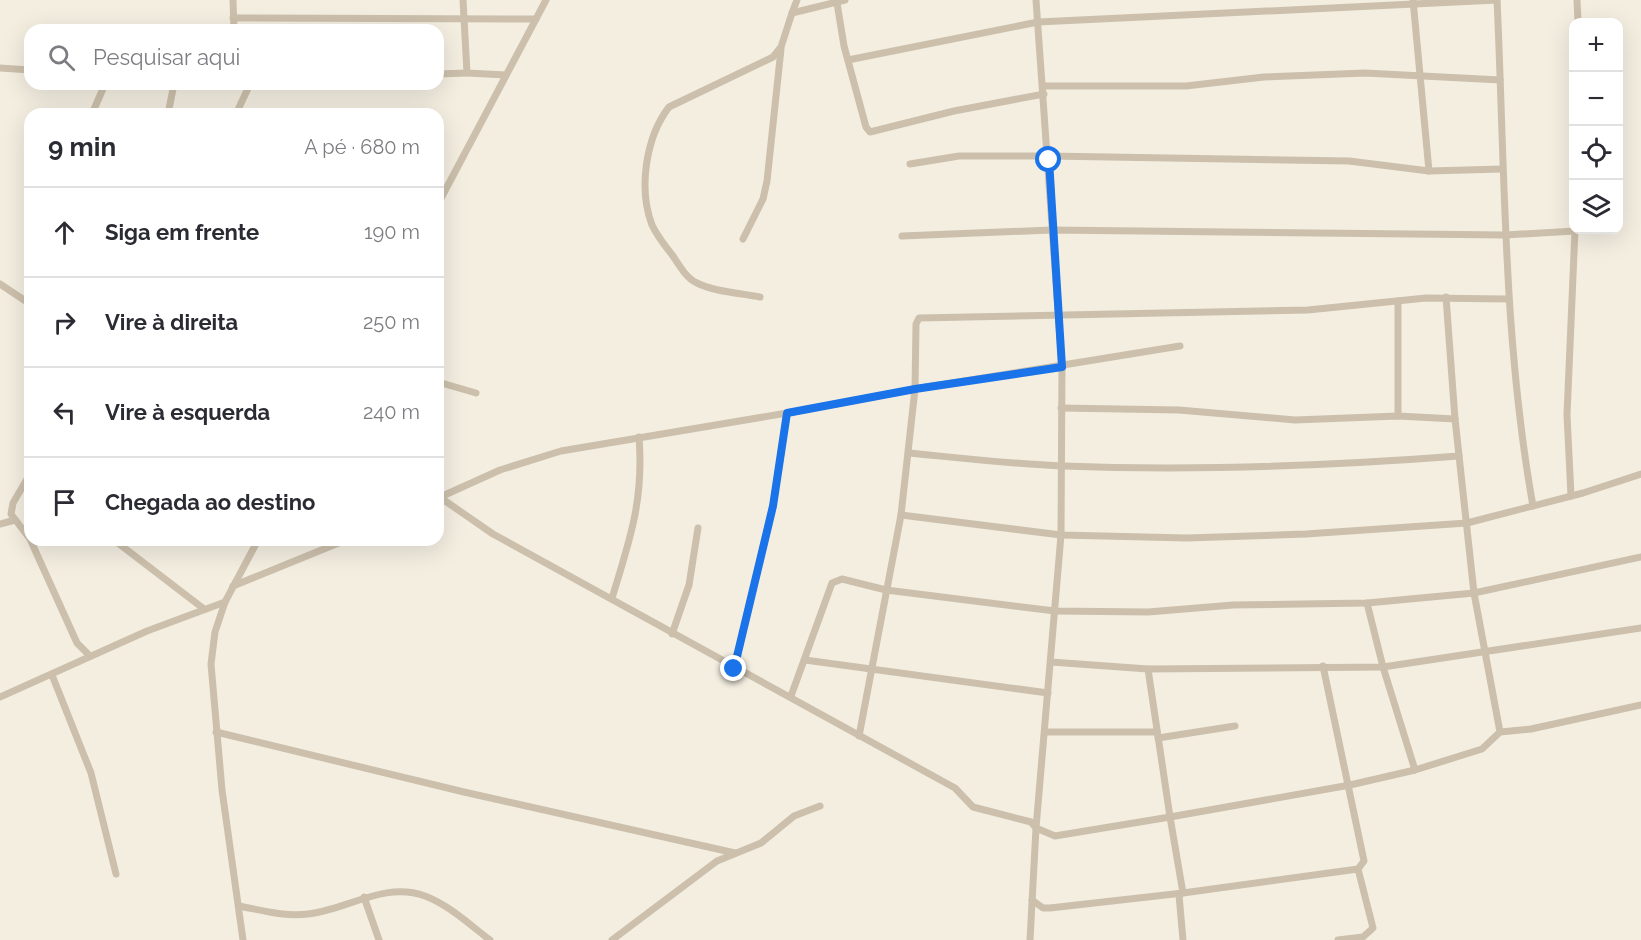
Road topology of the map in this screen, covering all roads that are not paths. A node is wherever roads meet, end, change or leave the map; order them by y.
1 (233, 0) edge
2 (463, 0) edge
3 (546, 0) edge
4 (797, 0) edge
5 (845, 0) edge
6 (1036, 0) edge
7 (1497, 0) edge
8 (1577, 0) edge
9 (837, 3) junction
10 (1413, 3) edge
11 (792, 13) junction
12 (233, 18) junction
13 (1578, 18) edge
14 (463, 19) junction
15 (536, 20) junction
16 (1038, 22) junction
17 (234, 24) edge
18 (781, 47) junction
19 (848, 60) junction
20 (0, 68) edge
21 (24, 70) edge
22 (467, 73) junction
23 (444, 74) edge
24 (506, 75) junction
25 (1419, 77) junction
26 (1500, 80) junction
27 (103, 90) edge
28 (173, 90) edge
29 (247, 90) edge
30 (1044, 90) junction
31 (95, 108) edge
32 (169, 108) edge
33 (239, 108) edge
34 (1049, 156) junction
35 (910, 164) dead end
36 (1502, 169) junction
37 (1429, 171) junction
38 (444, 193) edge
39 (1051, 230) junction
40 (1569, 230) edge
41 (1575, 234) edge
42 (1505, 235) junction
43 (902, 236) dead end
44 (743, 239) dead end
45 (0, 284) edge
46 (760, 297) dead end
47 (1446, 297) junction
48 (1508, 299) junction
49 (24, 300) edge
50 (1398, 301) junction
51 (1058, 314) junction
52 (1180, 346) dead end
53 (1062, 367) junction
54 (444, 384) edge
55 (915, 389) junction
56 (476, 393) dead end
57 (1061, 408) junction
58 (787, 413) junction
59 (1398, 416) junction
60 (1455, 419) junction
61 (639, 437) junction
62 (909, 453) junction
63 (1459, 456) junction
64 (1061, 466) junction
65 (1641, 474) edge
66 (24, 484) edge
67 (444, 495) edge
68 (1571, 496) junction
69 (444, 500) edge
70 (1533, 506) junction
71 (901, 515) junction
72 (15, 520) junction
73 (1467, 523) junction
74 (0, 524) edge
75 (698, 528) dead end
76 (24, 531) edge
77 (1061, 535) junction
78 (33, 546) edge
79 (122, 546) edge
80 (255, 546) edge
81 (331, 546) edge
82 (1641, 557) edge
83 (233, 586) junction
84 (886, 590) junction
85 (1474, 593) junction
86 (612, 598) junction
87 (225, 602) junction
88 (1367, 603) junction
89 (204, 609) junction
90 (1055, 611) junction
91 (1641, 628) edge
92 (672, 634) junction
93 (1486, 652) junction
94 (90, 656) junction
95 (805, 660) junction
96 (1050, 663) junction
97 (1323, 666) junction
98 (1383, 667) junction
99 (873, 668) junction
100 (734, 669) junction
101 (1148, 669) junction
102 (52, 675) junction
103 (1048, 693) junction
104 (791, 696) junction
105 (0, 697) edge
106 (1641, 705) edge
107 (1235, 726) dead end
108 (216, 732) junction
109 (1045, 732) junction
110 (1500, 732) junction
111 (1157, 735) junction
112 (859, 736) junction
113 (1415, 770) junction
114 (1350, 785) junction
115 (820, 806) dead end
116 (1170, 817) junction
117 (1036, 828) junction
118 (735, 853) junction
119 (1358, 869) junction
120 (116, 874) dead end
121 (1181, 894) junction
122 (364, 897) junction
123 (1032, 900) junction
124 (239, 906) junction
125 (243, 940) edge
126 (380, 940) edge
127 (490, 940) edge
128 (612, 940) edge
129 (1030, 940) edge
130 (1184, 940) edge
131 (1338, 940) edge

1 - 12 street
2 - 14 street
3 - 15 street
4 - 11 street
5 - 9 street
6 - 16 street
7 - 10 street
7 - 26 street
8 - 13 street
9 - 11 street
9 - 19 street
10 - 16 street
10 - 25 street
11 - 18 street
12 - 14 street
12 - 17 street
14 - 15 street
14 - 22 street
15 - 24 street
16 - 19 street
16 - 30 street
18 - 44 street
18 - 46 street
19 - 30 street
20 - 21 street
22 - 23 street
22 - 24 street
24 - 38 street
25 - 26 street
25 - 30 street
25 - 37 street
26 - 36 street
27 - 31 street
28 - 32 street
29 - 33 street
30 - 34 street
34 - 35 street
34 - 37 street
34 - 39 street
36 - 37 street
36 - 42 street
39 - 42 street
39 - 43 street
39 - 51 street
40 - 42 street
41 - 68 street
42 - 48 street
45 - 49 street
47 - 48 street
47 - 50 street
47 - 60 street
48 - 70 street
50 - 51 street
50 - 59 street
51 - 53 street
51 - 55 street
52 - 53 street
53 - 55 street
53 - 57 street
54 - 56 street
55 - 58 street
55 - 62 street
57 - 59 street
57 - 64 street
58 - 61 street
58 - 100 street
59 - 60 street
60 - 63 street
61 - 67 street
61 - 86 street
62 - 64 street
62 - 71 street
63 - 64 street
63 - 73 street
64 - 77 street
65 - 68 street
66 - 72 street
68 - 70 street
69 - 86 street
70 - 73 street
71 - 77 street
71 - 84 street
72 - 74 street
72 - 76 street
73 - 77 street
73 - 85 street
75 - 92 street
77 - 90 street
78 - 94 street
79 - 89 street
80 - 83 street
81 - 83 street
82 - 85 street
83 - 87 street
84 - 90 street
84 - 95 street
84 - 99 street
85 - 88 street
85 - 93 street
86 - 92 street
87 - 89 street
87 - 108 street
88 - 90 street
88 - 98 street
89 - 94 street
90 - 96 street
91 - 93 street
92 - 100 street
93 - 98 street
93 - 110 street
94 - 102 street
95 - 99 street
95 - 104 street
96 - 101 street
96 - 103 street
97 - 98 street
97 - 101 street
97 - 114 street
98 - 113 street
99 - 103 street
99 - 112 street
100 - 104 street
101 - 111 street
102 - 105 street
102 - 120 street
103 - 109 street
104 - 112 street
106 - 110 street
107 - 111 street
108 - 118 street
108 - 124 street
109 - 111 street
109 - 117 street
110 - 113 street
111 - 116 street
112 - 117 street
113 - 114 street
114 - 116 street
114 - 119 street
115 - 118 street
116 - 117 street
116 - 121 street
117 - 123 street
118 - 128 street
119 - 121 street
119 - 131 street
121 - 123 street
121 - 130 street
122 - 124 street
122 - 126 street
122 - 127 street
123 - 129 street
124 - 125 street

